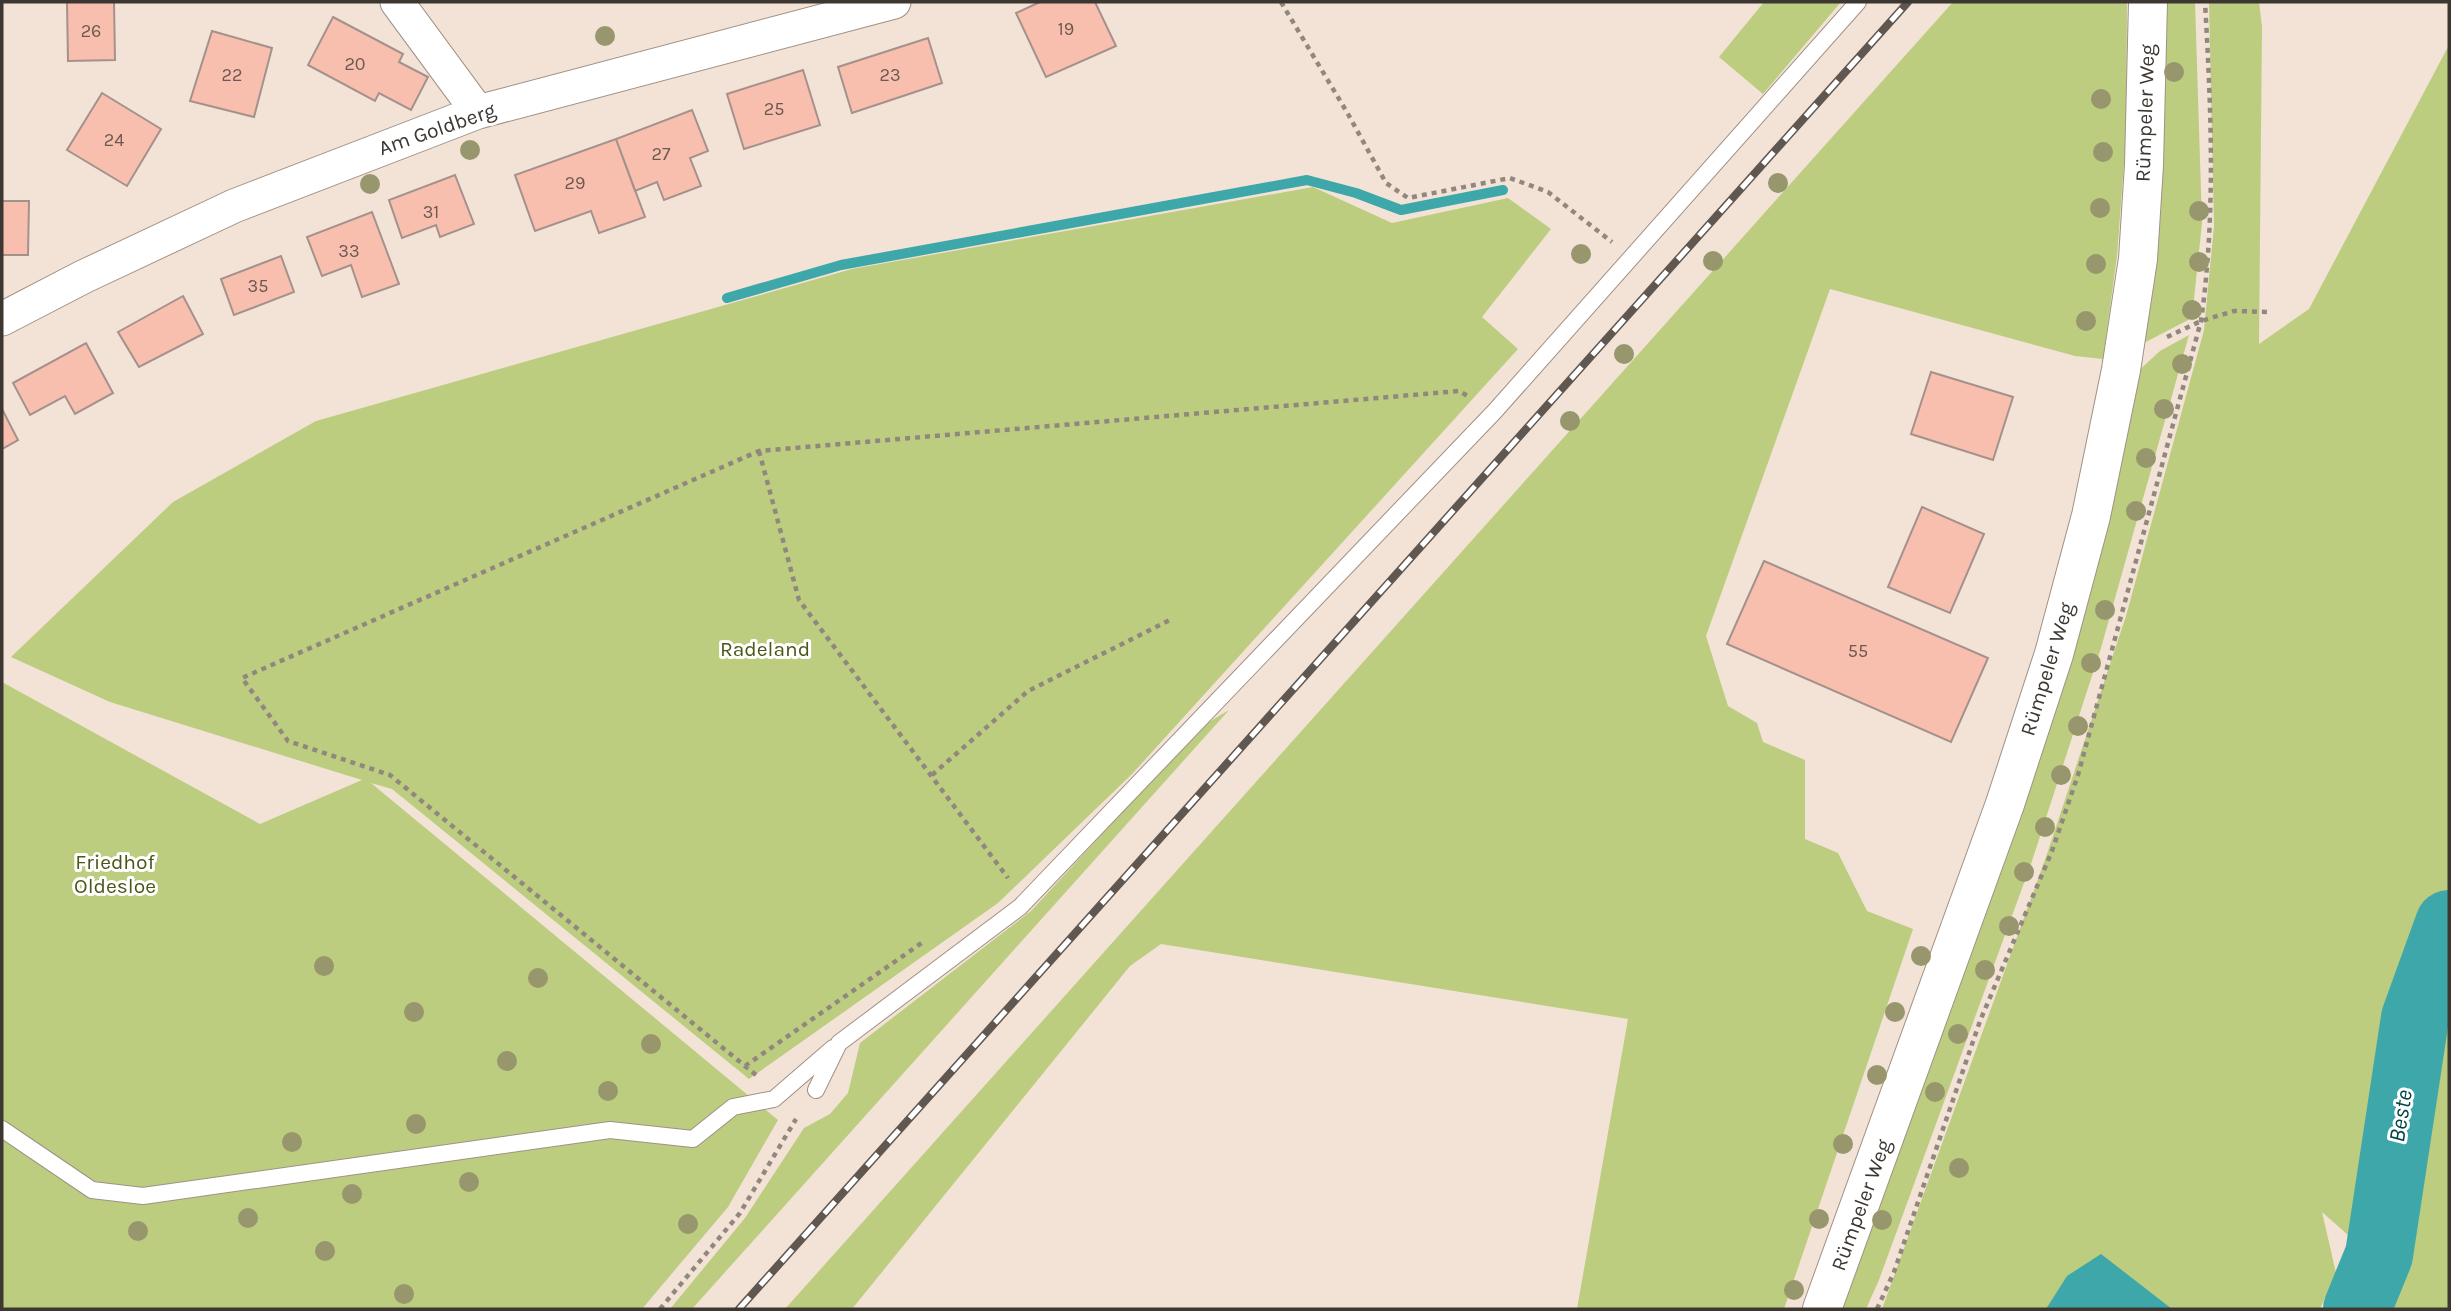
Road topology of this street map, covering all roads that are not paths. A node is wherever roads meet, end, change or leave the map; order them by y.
1 (397, 2) edge
2 (894, 2) edge
3 (1858, 2) edge
4 (2148, 2) edge
5 (478, 112) junction
6 (2, 319) edge
7 (839, 1043) junction
8 (816, 1090) road end
9 (2, 1129) edge
10 (1822, 1309) edge

1 - 5 street
2 - 5 street, Am Goldberg
3 - 7 lane
4 - 10 street, Rümpeler Weg
5 - 6 street, Am Goldberg
7 - 8 lane
7 - 9 lane

